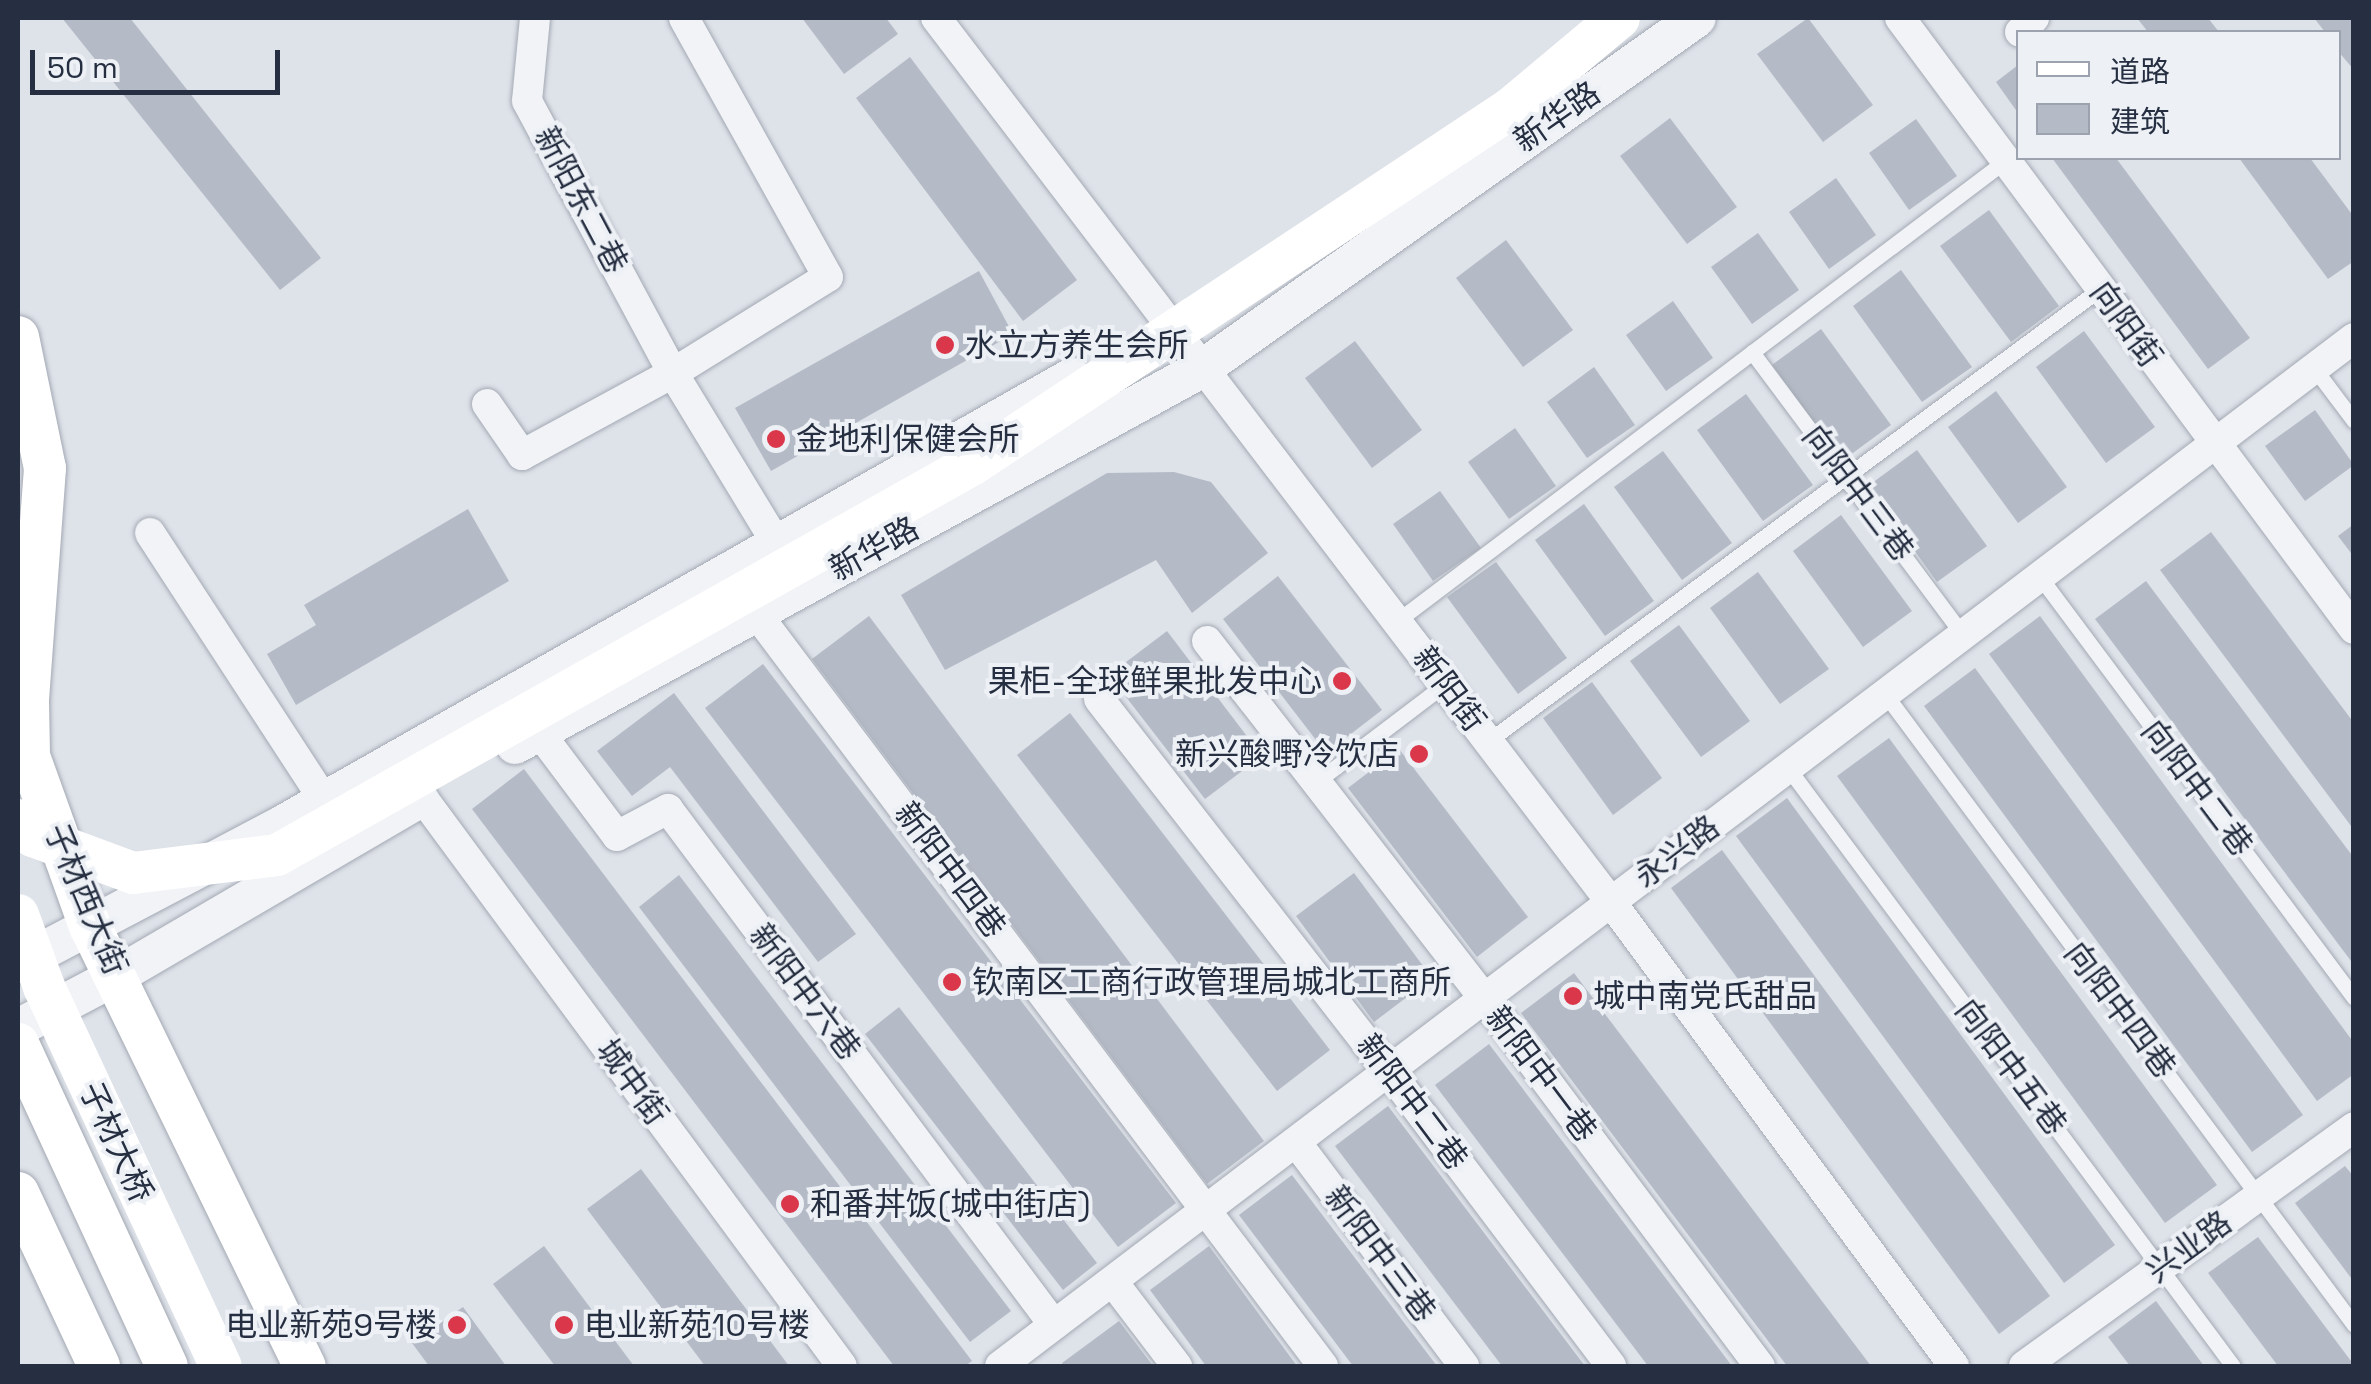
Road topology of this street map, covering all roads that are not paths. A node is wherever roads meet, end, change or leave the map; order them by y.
1 (535, 18) edge
2 (684, 18) edge
3 (936, 18) edge
4 (1603, 18) edge
5 (1619, 18) edge
6 (1696, 18) edge
7 (1900, 18) edge
8 (2006, 160) junction
9 (2100, 289) junction
10 (1168, 323) junction
11 (18, 337) edge
12 (2354, 338) edge
13 (1752, 352) junction
14 (1203, 368) junction
15 (2314, 368) junction
16 (673, 373) junction
17 (487, 404) dead end
18 (2354, 421) edge
19 (2215, 444) junction
20 (1846, 477) junction
21 (150, 533) dead end
22 (777, 544) junction
23 (2040, 577) junction
24 (756, 613) junction
25 (1396, 621) junction
26 (2354, 629) edge
27 (1963, 635) junction
28 (1207, 641) dead end
29 (1444, 684) junction
30 (1885, 694) junction
31 (1099, 699) dead end
32 (540, 732) junction
33 (1488, 741) junction
34 (1788, 768) junction
35 (1316, 782) junction
36 (422, 797) junction
37 (325, 801) junction
38 (18, 820) edge
39 (1611, 902) junction
40 (18, 915) edge
41 (90, 926) junction
42 (18, 964) edge
43 (118, 975) junction
44 (1485, 998) junction
45 (2354, 998) edge
46 (18, 1028) edge
47 (18, 1044) edge
48 (1390, 1071) junction
49 (2354, 1127) edge
50 (1296, 1142) junction
51 (18, 1193) edge
52 (2258, 1196) junction
53 (1207, 1210) junction
54 (2160, 1268) junction
55 (1114, 1282) junction
56 (2354, 1325) edge
57 (1054, 1326) junction
58 (1011, 1363) edge
59 (100, 1366) edge
60 (167, 1366) edge
61 (221, 1366) edge
62 (305, 1366) edge
63 (842, 1366) edge
64 (1177, 1366) edge
65 (1323, 1366) edge
66 (1464, 1366) edge
67 (1611, 1366) edge
68 (1760, 1366) edge
69 (1954, 1366) edge
70 (2024, 1366) edge
71 (2233, 1366) edge

1 - 16 street, 新阳东二巷
2 - 16 street
3 - 10 street, 新阳街
4 - 10 street, 新华路
5 - 38 main road, bridge
6 - 14 street, 新华路
7 - 8 street, 向阳街
8 - 9 street, 向阳街
8 - 13 lane
9 - 19 street, 向阳街
9 - 20 lane
10 - 14 street, 新阳街
10 - 22 street, 新华路
11 - 41 main road, 子材西大街
12 - 15 street, 永兴路
13 - 20 lane, 向阳中三巷
13 - 25 lane
14 - 24 street, 新华路
14 - 25 street, 新阳街
15 - 18 lane
15 - 19 street, 永兴路
16 - 17 street
16 - 22 street, 新阳东二巷
19 - 23 street, 永兴路
19 - 26 street, 向阳街
20 - 27 lane, 向阳中三巷
20 - 33 lane
21 - 37 street
22 - 37 street, 新华路
23 - 27 street, 永兴路
23 - 45 lane, 向阳中二巷
24 - 32 street, 新华路
24 - 53 street, 新阳中四巷
25 - 29 street, 新阳街
27 - 30 street, 永兴路
28 - 35 street, 新阳中一巷
29 - 33 street, 新阳街
29 - 35 lane
30 - 34 street, 永兴路
30 - 52 lane, 向阳中四巷
31 - 48 street, 新阳中二巷
32 - 36 street, 新华路
32 - 57 street, 新阳中六巷
33 - 39 street, 新阳街
34 - 39 street, 永兴路
34 - 54 lane, 向阳中五巷
35 - 44 street, 新阳中一巷
36 - 43 street, 新华路
36 - 63 street, 城中街
37 - 41 street, 新华路
39 - 44 street, 永兴路
39 - 69 street, 新阳街
40 - 61 main road, 子材大桥, bridge
41 - 42 street, 新华路
41 - 43 main road, 子材西大街
43 - 46 street, 新华路
43 - 62 main road, 子材西大街
44 - 48 street, 永兴路
44 - 68 street, 新阳中一巷
47 - 60 main road, 子材大桥
48 - 50 street, 永兴路
48 - 67 street, 新阳中二巷
49 - 52 street, 兴业路
50 - 53 street, 永兴路
50 - 66 street, 新阳中三巷
51 - 59 main road
52 - 54 street, 兴业路
52 - 56 lane, 向阳中四巷
53 - 55 street, 永兴路
53 - 65 street, 新阳中四巷
54 - 70 street, 兴业路
54 - 71 lane, 向阳中五巷
55 - 57 street, 永兴路
55 - 64 street
57 - 58 street, 永兴路

